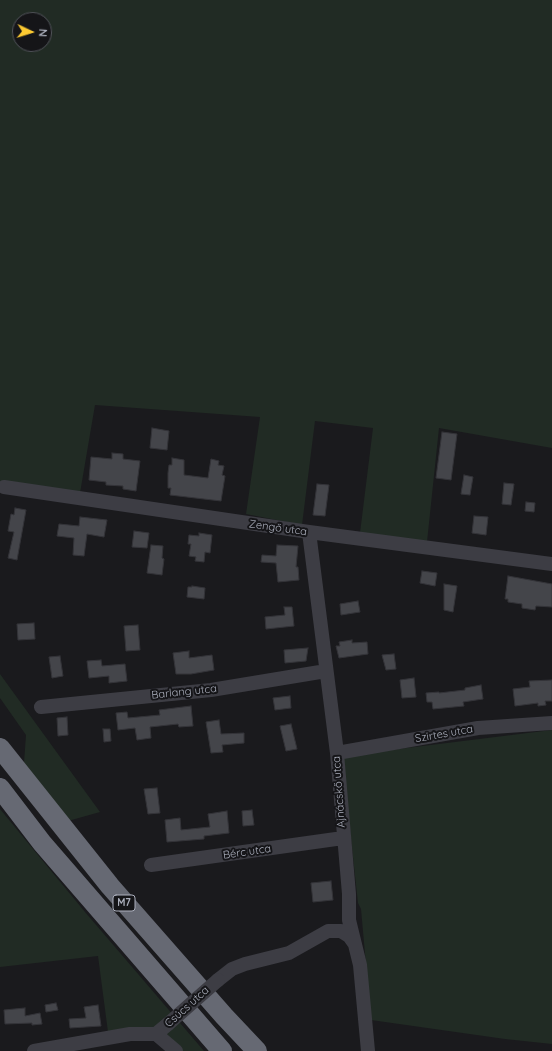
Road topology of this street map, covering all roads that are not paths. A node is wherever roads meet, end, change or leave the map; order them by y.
1 (4, 487) dead end
2 (309, 532) junction
3 (552, 564) edge
4 (326, 671) junction
5 (41, 708) dead end
6 (552, 722) edge
7 (0, 748) edge
8 (336, 753) junction
9 (0, 788) edge
10 (343, 838) junction
11 (151, 866) dead end
12 (348, 906) junction
13 (328, 931) junction
14 (354, 944) junction
15 (156, 1034) junction
16 (34, 1051) edge
17 (176, 1051) edge
18 (222, 1051) edge
19 (257, 1051) edge
20 (368, 1051) edge

1 - 2 street, Zengő utca
2 - 3 street, Zengő utca
2 - 4 street, Ajnácskő utca
4 - 5 street, Barlang utca
4 - 8 street, Ajnácskő utca
6 - 8 street, Szirtes utca
7 - 19 highway, M7
8 - 10 street, Ajnácskő utca
9 - 18 highway, M7
10 - 11 street, Bérc utca
10 - 12 street, Ajnácskő utca
12 - 13 street, Csúcs utca
12 - 14 street, Ajnácskő utca
13 - 14 street
13 - 15 street, Csúcs utca, bridge
14 - 20 street, Ajnácskő utca
15 - 16 street, Csúcs utca
15 - 17 street

